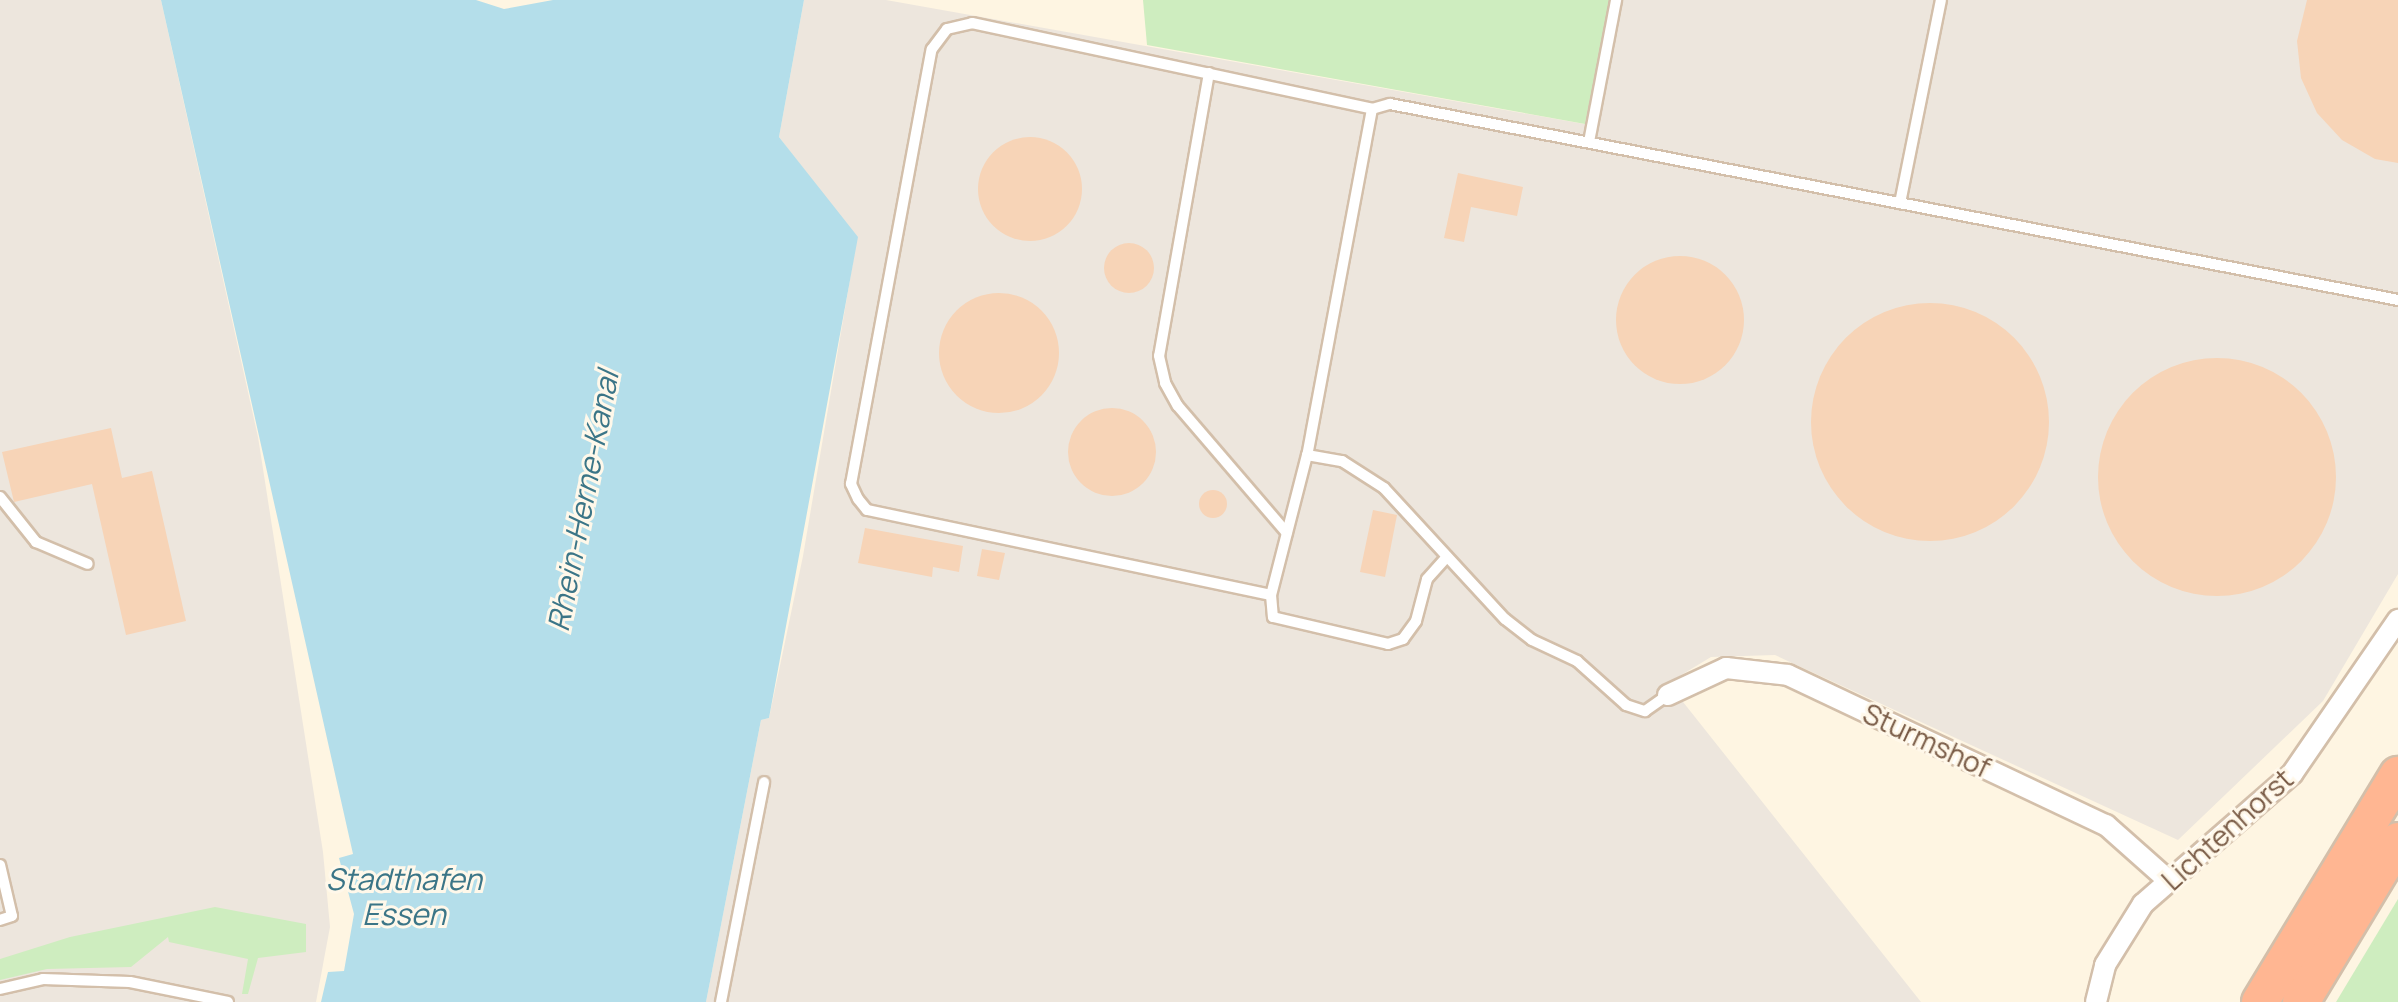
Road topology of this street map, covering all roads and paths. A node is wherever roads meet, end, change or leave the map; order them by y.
1 (1616, 0) edge
2 (1941, 0) edge
3 (1209, 73) junction
4 (1372, 109) junction
5 (1589, 142) junction
6 (1900, 203) junction
7 (2398, 300) edge
8 (1307, 455) junction
9 (0, 497) edge
10 (1287, 533) junction
11 (1447, 557) junction
12 (88, 564) dead end
13 (1271, 595) junction
14 (2398, 620) edge
15 (1668, 695) joint
16 (2398, 775) edge
17 (764, 782) dead end
18 (2398, 841) edge
19 (0, 865) edge
20 (2168, 880) junction
21 (0, 920) edge
22 (0, 989) edge
23 (228, 1002) edge
24 (721, 1002) edge
25 (2096, 1002) edge
26 (2260, 1002) edge
27 (2301, 1002) edge

1 - 5 lane
2 - 6 lane
3 - 4 lane
3 - 10 lane
3 - 13 lane
4 - 5 lane
4 - 8 lane
5 - 6 lane
6 - 7 lane
8 - 10 lane
8 - 11 lane
9 - 12 lane
10 - 13 lane
11 - 13 lane
11 - 15 lane
14 - 20 street, Lichtenhorst
15 - 20 street, Sturmshof
16 - 26 highway
17 - 24 lane
18 - 27 highway
19 - 21 lane
20 - 25 street, Lichtenhorst
22 - 23 lane

